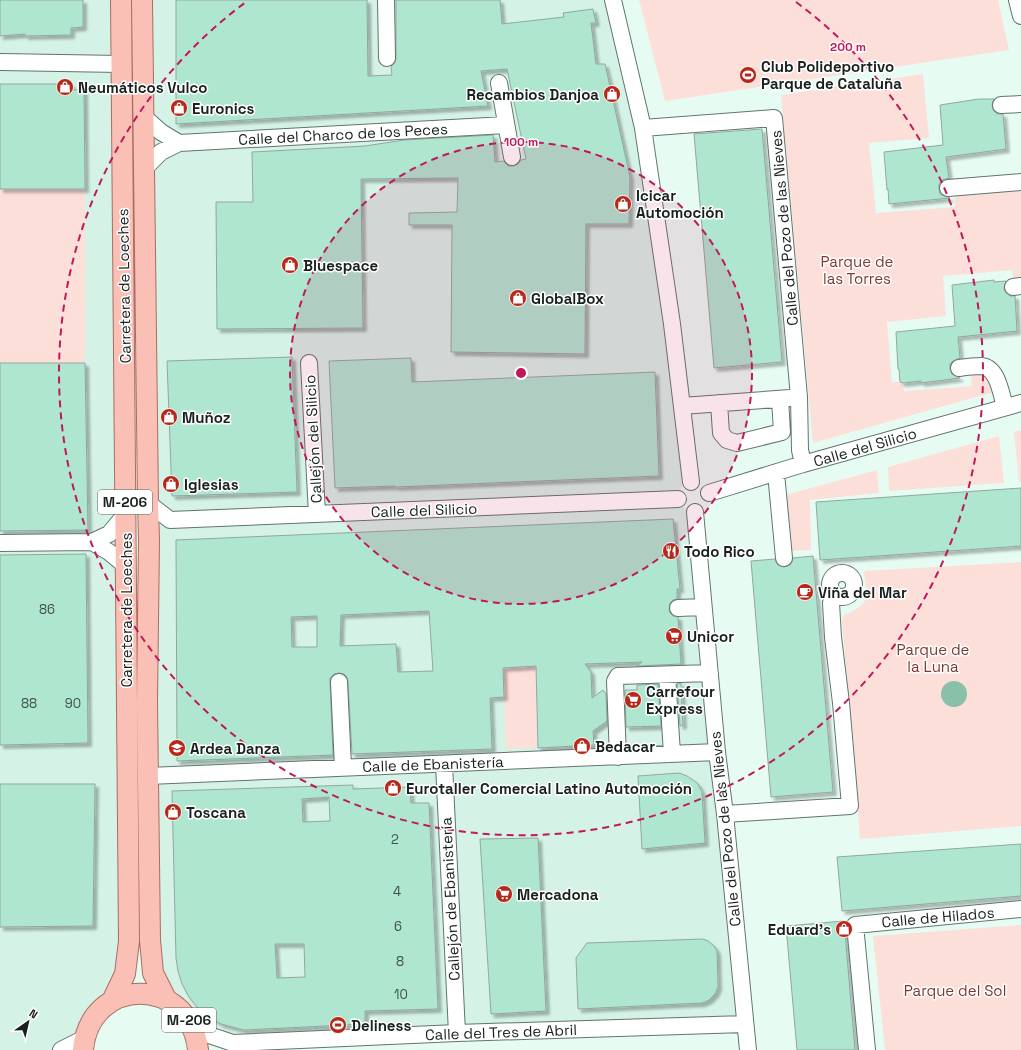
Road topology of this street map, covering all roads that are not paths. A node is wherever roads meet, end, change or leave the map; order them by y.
1 (122, 0) edge
2 (142, 0) edge
3 (386, 0) edge
4 (613, 0) edge
5 (1017, 0) edge
6 (1021, 16) edge
7 (387, 58) dead end
8 (0, 62) edge
9 (121, 64) junction
10 (500, 83) dead end
11 (1021, 104) edge
12 (1001, 105) dead end
13 (144, 118) junction
14 (506, 125) junction
15 (643, 128) junction
16 (179, 143) junction
17 (512, 157) dead end
18 (145, 168) junction
19 (1021, 182) edge
20 (948, 188) dead end
21 (309, 363) dead end
22 (959, 368) dead end
23 (799, 397) junction
24 (780, 399) junction
25 (719, 403) junction
26 (1021, 403) edge
27 (682, 406) junction
28 (1005, 407) junction
29 (803, 464) junction
30 (776, 473) junction
31 (692, 482) junction
32 (709, 493) junction
33 (678, 499) junction
34 (148, 504) junction
35 (695, 512) junction
36 (318, 514) junction
37 (125, 515) junction
38 (170, 520) junction
39 (149, 540) junction
40 (0, 542) edge
41 (92, 542) junction
42 (784, 558) dead end
43 (126, 566) junction
44 (834, 595) dead end
45 (703, 607) junction
46 (678, 608) dead end
47 (710, 673) junction
48 (668, 675) junction
49 (339, 682) dead end
50 (717, 752) junction
51 (672, 754) junction
52 (618, 756) junction
53 (444, 764) junction
54 (343, 767) junction
55 (148, 776) junction
56 (725, 814) junction
57 (1021, 909) edge
58 (166, 999) junction
59 (112, 1001) junction
60 (745, 1024) junction
61 (193, 1027) junction
62 (457, 1033) junction
63 (84, 1044) edge
64 (228, 1047) edge
65 (61, 1050) edge
66 (198, 1050) edge
67 (748, 1050) edge
68 (867, 1050) edge

1 - 9 main road, Carretera de Loeches / M-206
2 - 13 main road, Carretera de Loeches / M-206
3 - 7 street
4 - 15 street
5 - 6 street
8 - 9 street
9 - 37 main road, Carretera de Loeches / M-206
10 - 14 street
11 - 12 street
13 - 16 street
13 - 18 main road, Carretera de Loeches / M-206
14 - 16 street, Calle del Charco de los Peces
14 - 17 street
15 - 23 street, Calle del Pozo de las Nieves
15 - 27 street
16 - 18 street, Calle del Charco de los Peces
18 - 34 main road, Carretera de Loeches / M-206
19 - 20 street
21 - 36 street, Callejón del Silicio
22 - 28 street
23 - 24 street
23 - 29 street, Calle del Pozo de las Nieves
24 - 25 street
24 - 25 street
25 - 27 street
26 - 28 street, Calle del Silicio
27 - 31 street
28 - 29 street, Calle del Silicio
29 - 30 street, Calle del Silicio
30 - 32 street, Calle del Silicio
30 - 42 street
31 - 32 street
31 - 33 street
32 - 35 street
33 - 35 street
33 - 36 street, Calle del Silicio
34 - 38 street
34 - 39 main road, Carretera de Loeches / M-206
35 - 45 street, Calle del Pozo de las Nieves
36 - 38 street, Calle del Silicio
37 - 41 street
37 - 43 main road, Carretera de Loeches / M-206
38 - 39 street
39 - 55 main road, Carretera de Loeches / M-206
40 - 41 street
41 - 43 street
43 - 59 main road, Carretera de Loeches / M-206
44 - 56 street
45 - 46 street
45 - 47 street, Calle del Pozo de las Nieves
47 - 48 street
47 - 50 street, Calle del Pozo de las Nieves
48 - 51 street
48 - 52 street
49 - 54 street
50 - 51 street, Calle de Ebanistería
50 - 56 street, Calle del Pozo de las Nieves
51 - 52 street, Calle de Ebanistería
52 - 53 street, Calle de Ebanistería
53 - 54 street, Calle de Ebanistería
53 - 62 street, Callejón de Ebanistería
54 - 55 street, Calle de Ebanistería
55 - 58 main road, Carretera de Loeches / M-206
56 - 60 street, Calle del Pozo de las Nieves
57 - 68 street, Calle de Hilados
58 - 59 main road, M-206
58 - 61 main road, M-206
59 - 63 main road, M-206
60 - 62 street, Calle del Tres de Abril
60 - 67 street, Calle del Pozo de las Nieves
61 - 64 street, Calle del Tres de Abril
61 - 66 main road, M-206
62 - 64 street, Calle del Tres de Abril
63 - 65 street

